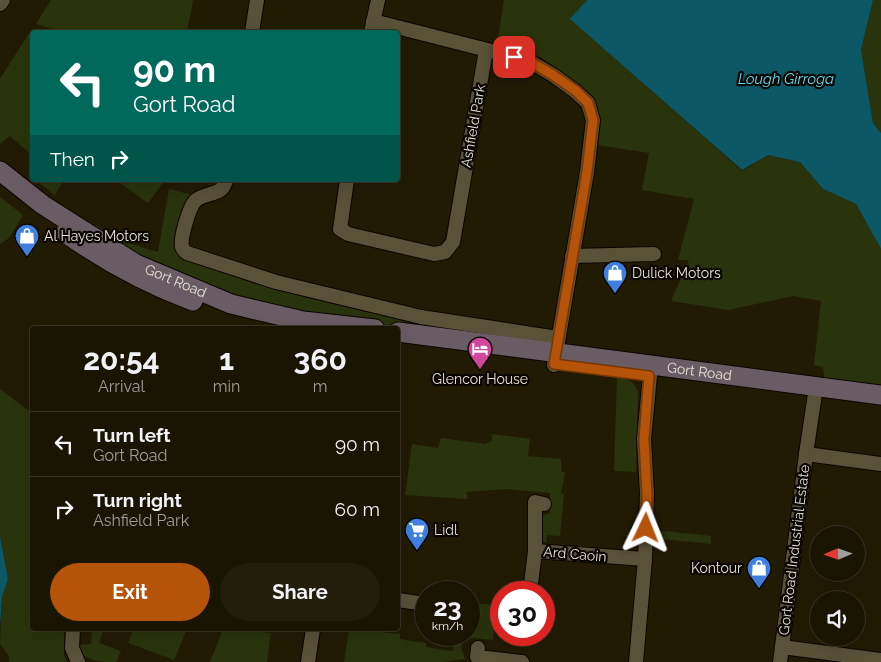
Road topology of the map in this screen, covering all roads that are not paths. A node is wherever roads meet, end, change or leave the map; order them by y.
1 (3, 0) edge
2 (257, 0) edge
3 (378, 0) edge
4 (0, 4) edge
5 (372, 27) edge
6 (252, 30) edge
7 (387, 30) edge
8 (400, 33) edge
9 (486, 50) junction
10 (0, 171) edge
11 (225, 182) edge
12 (347, 182) edge
13 (0, 187) edge
14 (654, 254) dead end
15 (572, 256) junction
16 (282, 326) edge
17 (340, 326) edge
18 (400, 332) edge
19 (400, 345) edge
20 (556, 352) junction
21 (650, 370) junction
22 (815, 392) junction
23 (881, 395) edge
24 (881, 407) edge
25 (806, 454) junction
26 (881, 464) edge
27 (544, 504) dead end
28 (535, 551) junction
29 (645, 559) junction
30 (531, 581) edge
31 (400, 600) edge
32 (415, 602) edge
33 (73, 631) edge
34 (313, 631) edge
35 (782, 647) junction
36 (478, 648) dead end
37 (881, 660) edge
38 (78, 662) edge
39 (308, 662) edge
40 (522, 662) edge
41 (636, 662) edge
42 (780, 662) edge

1 - 4 street
2 - 6 street
3 - 5 street
5 - 7 street
8 - 9 street
9 - 12 street, Ashfield Park
9 - 15 street
10 - 17 main road, Gort Road
11 - 20 street
13 - 16 main road, Gort Road
14 - 15 street
15 - 20 street
18 - 20 main road, Gort Road
19 - 20 main road, Gort Road
20 - 21 main road, Gort Road
21 - 22 main road, Gort Road
21 - 29 street
22 - 23 main road, Gort Road
22 - 24 main road, Gort Road
22 - 25 street, Gort Road Industrial Estate
25 - 26 street, Gort Road Industrial Estate
25 - 35 street, Gort Road Industrial Estate
27 - 28 street, Ard Caoin
28 - 29 street, Ard Caoin
28 - 30 street, Ard Caoin
29 - 41 street
31 - 32 street
33 - 38 street
34 - 39 street
35 - 37 street, Gort Road Industrial Estate
35 - 42 street, Gort Road Industrial Estate
36 - 40 street

